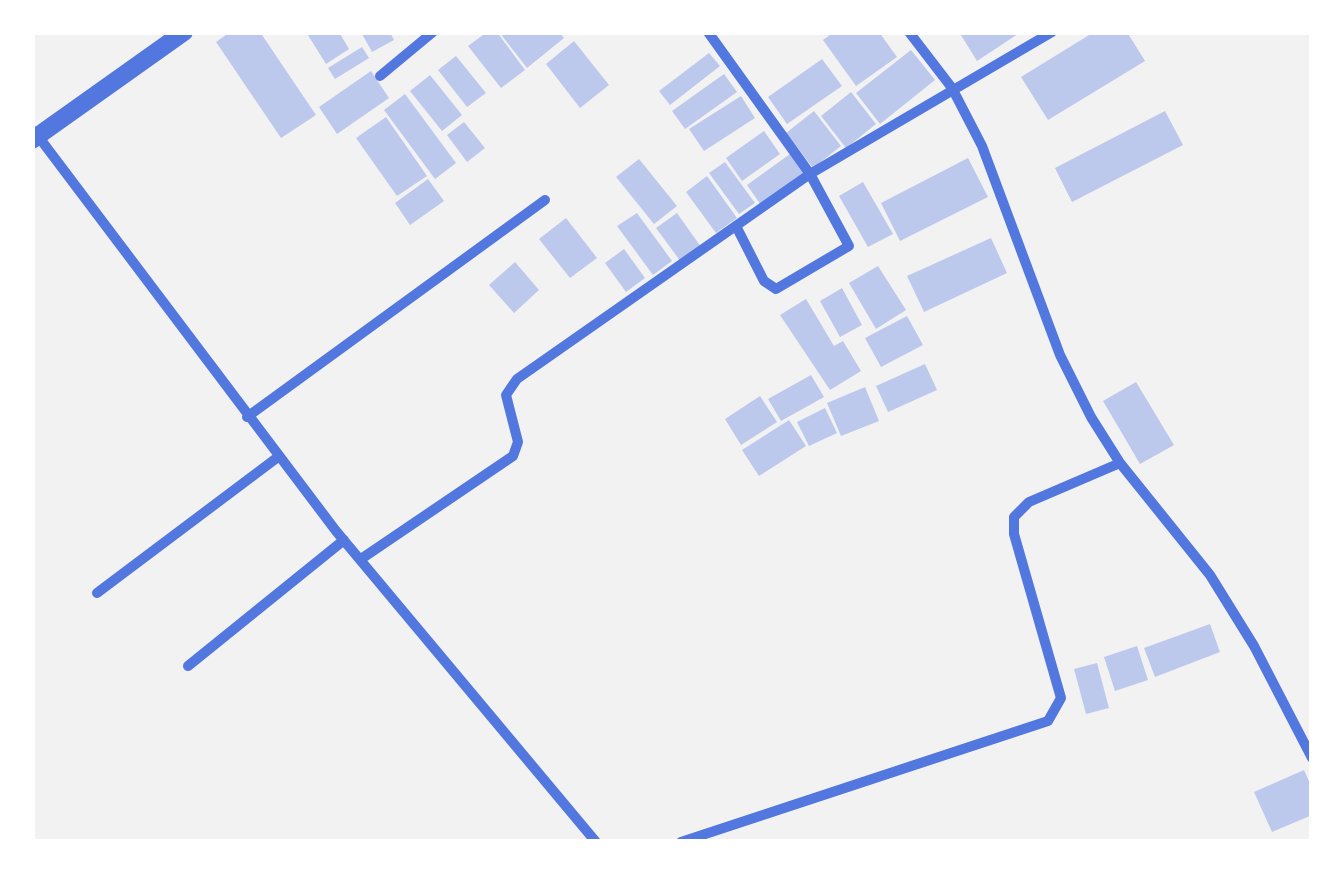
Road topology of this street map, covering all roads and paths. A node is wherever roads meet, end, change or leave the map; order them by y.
1 (184, 32) edge
2 (432, 32) edge
3 (708, 32) edge
4 (909, 32) edge
5 (1052, 32) edge
6 (380, 76) dead end
7 (952, 88) junction
8 (35, 138) edge
9 (810, 174) junction
10 (545, 200) dead end
11 (736, 226) junction
12 (247, 417) junction
13 (278, 457) junction
14 (1120, 463) junction
15 (344, 540) junction
16 (360, 559) junction
17 (98, 593) dead end
18 (188, 666) dead end
19 (1312, 758) edge
20 (591, 840) edge
21 (681, 842) edge

1 - 8 street
2 - 6 street
3 - 9 street
4 - 7 street
5 - 7 street
7 - 9 street
7 - 14 street
8 - 12 street
9 - 11 street
9 - 11 street
10 - 12 street
11 - 16 street
12 - 13 street
13 - 15 street
13 - 17 street
14 - 19 street
14 - 21 street
15 - 16 street
15 - 18 street
16 - 20 street

